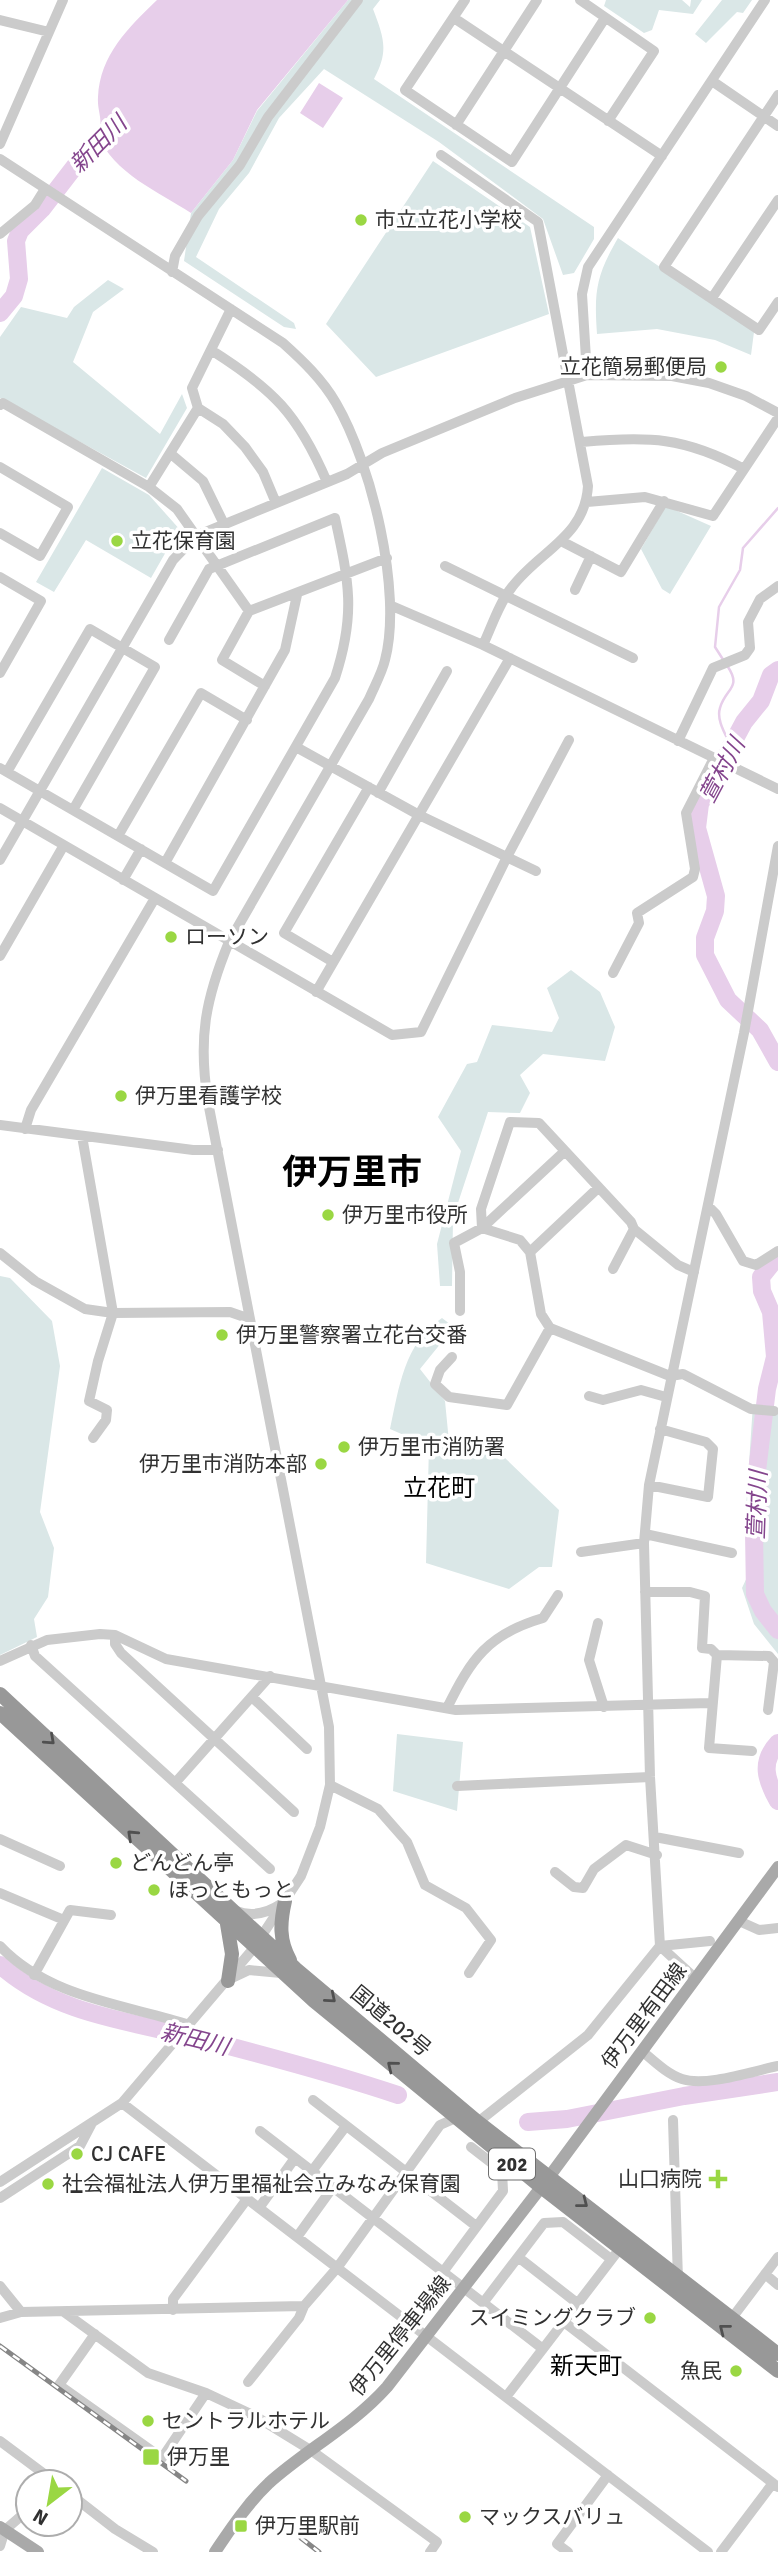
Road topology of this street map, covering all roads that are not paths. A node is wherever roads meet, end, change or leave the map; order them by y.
1 (63, 0) edge
2 (358, 0) edge
3 (465, 0) edge
4 (537, 0) edge
5 (580, 0) edge
6 (765, 0) edge
7 (454, 18) junction
8 (605, 18) junction
9 (0, 20) edge
10 (49, 32) junction
11 (505, 52) junction
12 (712, 81) junction
13 (561, 89) junction
14 (778, 95) edge
15 (764, 116) junction
16 (608, 121) junction
17 (456, 125) junction
18 (778, 126) edge
19 (0, 144) edge
20 (441, 155) dead end
21 (662, 156) junction
22 (0, 159) edge
23 (45, 189) junction
24 (778, 200) edge
25 (0, 234) edge
26 (172, 272) junction
27 (712, 298) junction
28 (778, 302) edge
29 (231, 309) junction
30 (211, 349) junction
31 (587, 375) junction
32 (569, 380) junction
33 (0, 405) edge
34 (198, 408) junction
35 (778, 413) edge
36 (778, 418) edge
37 (582, 442) junction
38 (171, 454) junction
39 (362, 465) junction
40 (0, 467) edge
41 (744, 469) junction
42 (327, 482) junction
43 (149, 487) junction
44 (664, 501) junction
45 (587, 502) junction
46 (276, 503) junction
47 (224, 524) junction
48 (0, 533) edge
49 (196, 536) junction
50 (563, 542) junction
51 (591, 556) junction
52 (387, 558) junction
53 (216, 565) junction
54 (445, 566) dead end
55 (347, 576) junction
56 (0, 577) edge
57 (778, 586) edge
58 (575, 590) dead end
59 (297, 595) junction
60 (506, 596) junction
61 (392, 606) junction
62 (250, 611) junction
63 (169, 640) dead end
64 (484, 645) junction
65 (122, 648) junction
66 (510, 658) junction
67 (633, 658) dead end
68 (447, 671) dead end
69 (0, 673) edge
70 (265, 686) junction
71 (247, 720) junction
72 (569, 740) dead end
73 (678, 741) junction
74 (296, 747) junction
75 (714, 758) junction
76 (330, 766) junction
77 (4, 770) edge
78 (778, 789) edge
79 (373, 790) junction
80 (40, 791) junction
81 (0, 808) edge
82 (73, 810) junction
83 (419, 815) junction
84 (23, 821) junction
85 (118, 836) junction
86 (64, 845) junction
87 (778, 846) edge
88 (3, 848) edge
89 (141, 849) junction
90 (507, 857) junction
91 (0, 860) edge
92 (165, 863) junction
93 (536, 871) dead end
94 (123, 880) junction
95 (155, 898) junction
96 (229, 942) junction
97 (0, 956) edge
98 (333, 962) junction
99 (613, 973) dead end
100 (316, 992) junction
101 (0, 1125) edge
102 (25, 1129) junction
103 (82, 1136) junction
104 (218, 1150) junction
105 (565, 1151) junction
106 (598, 1188) junction
107 (708, 1206) junction
108 (482, 1228) junction
109 (634, 1229) junction
110 (776, 1251) edge
111 (530, 1252) junction
112 (0, 1253) edge
113 (614, 1269) dead end
114 (694, 1272) junction
115 (460, 1311) dead end
116 (113, 1313) junction
117 (250, 1319) junction
118 (550, 1328) junction
119 (452, 1357) dead end
120 (670, 1376) junction
121 (589, 1396) dead end
122 (666, 1397) junction
123 (774, 1411) dead end
124 (660, 1429) junction
125 (93, 1438) dead end
126 (649, 1485) junction
127 (644, 1539) junction
128 (581, 1552) dead end
129 (732, 1553) dead end
130 (645, 1592) junction
131 (558, 1595) dead end
132 (598, 1623) dead end
133 (116, 1635) junction
134 (31, 1645) junction
135 (717, 1655) junction
136 (0, 1661) edge
137 (270, 1676) junction
138 (322, 1684) junction
139 (0, 1694) edge
140 (253, 1698) junction
141 (710, 1703) junction
142 (649, 1705) junction
143 (604, 1707) junction
144 (447, 1708) junction
145 (768, 1710) dead end
146 (0, 1713) edge
147 (214, 1740) junction
148 (307, 1749) dead end
149 (752, 1751) dead end
150 (650, 1777) junction
151 (175, 1783) junction
152 (330, 1785) junction
153 (457, 1786) dead end
154 (294, 1812) dead end
155 (655, 1837) junction
156 (0, 1839) edge
157 (739, 1853) dead end
158 (657, 1855) junction
159 (60, 1866) dead end
160 (270, 1869) dead end
161 (777, 1869) edge
162 (555, 1872) dead end
163 (0, 1894) edge
164 (285, 1901) junction
165 (232, 1909) junction
166 (111, 1914) dead end
167 (64, 1920) junction
168 (739, 1921) junction
169 (227, 1924) junction
170 (778, 1928) edge
171 (710, 1941) dead end
172 (257, 1943) junction
173 (0, 1946) edge
174 (660, 1946) junction
175 (288, 1971) junction
176 (469, 1973) dead end
177 (34, 1975) junction
178 (696, 1979) junction
179 (228, 1981) junction
180 (190, 2025) junction
181 (642, 2051) junction
182 (778, 2066) edge
183 (313, 2100) dead end
184 (122, 2103) junction
185 (454, 2116) junction
186 (673, 2120) dead end
187 (478, 2122) junction
188 (92, 2125) junction
189 (346, 2126) junction
190 (260, 2131) dead end
191 (471, 2147) dead end
192 (295, 2158) junction
193 (312, 2171) junction
194 (407, 2173) junction
195 (0, 2182) edge
196 (545, 2182) junction
197 (333, 2187) junction
198 (0, 2198) edge
199 (247, 2199) junction
200 (259, 2208) junction
201 (373, 2218) junction
202 (476, 2226) junction
203 (297, 2237) junction
204 (616, 2253) junction
205 (518, 2257) junction
206 (778, 2257) edge
207 (337, 2268) junction
208 (443, 2272) junction
209 (765, 2274) junction
210 (678, 2276) junction
211 (778, 2285) edge
212 (0, 2286) edge
213 (463, 2287) junction
214 (678, 2293) junction
215 (483, 2303) junction
216 (578, 2304) junction
217 (304, 2306) junction
218 (173, 2310) junction
219 (21, 2312) junction
220 (64, 2312) junction
221 (0, 2318) edge
222 (732, 2318) junction
223 (564, 2322) junction
224 (94, 2334) junction
225 (426, 2336) junction
226 (543, 2349) junction
227 (778, 2354) edge
228 (778, 2371) edge
229 (248, 2382) dead end
230 (206, 2393) junction
231 (506, 2397) junction
232 (0, 2441) edge
233 (312, 2451) junction
234 (36, 2468) edge
235 (608, 2475) junction
236 (776, 2485) edge
237 (84, 2505) edge
238 (3, 2529) edge
239 (0, 2546) edge
240 (38, 2552) edge
241 (153, 2552) edge
242 (215, 2552) edge
243 (430, 2552) edge
244 (568, 2552) edge
245 (708, 2552) edge
246 (721, 2552) edge

1 - 10 street
2 - 26 street
3 - 7 street
4 - 11 street
5 - 8 street
6 - 12 street
7 - 11 street
7 - 17 street
8 - 13 street
8 - 16 street
9 - 10 street
10 - 19 street
11 - 13 street
11 - 17 street
12 - 15 street
12 - 21 street
13 - 16 street
13 - 17 street
14 - 15 street
15 - 18 street
15 - 27 street
16 - 21 street
20 - 32 street
21 - 31 street
22 - 23 street
23 - 25 street
23 - 26 street
24 - 27 street
26 - 29 street
27 - 28 street
29 - 30 street
29 - 39 street
30 - 34 street
30 - 42 street
31 - 32 street
31 - 35 street
32 - 37 street
32 - 39 street
33 - 43 street
34 - 38 street
34 - 46 street
36 - 41 street
37 - 41 street
37 - 45 street
38 - 43 street
38 - 47 street
39 - 42 street
39 - 52 street
40 - 48 street
41 - 44 street
42 - 46 street
43 - 49 street
44 - 45 street
44 - 51 street
45 - 50 street
46 - 47 street
47 - 49 street
49 - 53 street
49 - 65 street
50 - 51 street
50 - 60 street
51 - 58 street
52 - 55 street
52 - 61 street
53 - 55 street
53 - 62 street
53 - 63 street
54 - 60 street
55 - 59 street
55 - 74 street
56 - 69 street
57 - 73 street
59 - 62 street
59 - 70 street
60 - 64 street
60 - 67 street
61 - 64 street
61 - 76 street
62 - 70 street
64 - 66 street
65 - 77 street
65 - 80 street
65 - 82 street
66 - 73 street
66 - 83 street
68 - 79 street
70 - 71 street
71 - 85 street
71 - 92 street
72 - 90 street
73 - 75 street
74 - 76 street
74 - 92 street
75 - 78 street
75 - 99 street
76 - 79 street
76 - 96 street
77 - 80 street
79 - 83 street
79 - 98 street
80 - 82 street
80 - 84 street
81 - 84 street
82 - 85 street
83 - 90 street
83 - 98 street
84 - 86 street
84 - 88 street
85 - 89 street
86 - 94 street
86 - 97 street
87 - 107 street
88 - 91 street
89 - 92 street
89 - 94 street
90 - 93 street
90 - 100 street
94 - 95 street
95 - 96 street
95 - 102 street
96 - 100 street
96 - 104 street
98 - 100 street
101 - 102 street
102 - 103 street
103 - 104 street
103 - 116 street
104 - 117 street
105 - 106 street
105 - 108 street
105 - 108 street
106 - 109 street
106 - 111 street
107 - 110 street
107 - 114 street
108 - 111 street
108 - 115 street
109 - 113 street
109 - 114 street
111 - 118 street
112 - 116 street
114 - 120 street
116 - 117 street
116 - 125 street
117 - 138 street
118 - 119 street
118 - 120 street
120 - 122 street
120 - 123 street
121 - 122 street
122 - 124 street
124 - 126 street
124 - 126 street
126 - 127 street
127 - 128 street
127 - 129 street
127 - 130 street
130 - 135 street
130 - 142 street
131 - 144 street
132 - 143 street
133 - 134 street
133 - 137 street
133 - 147 street
134 - 136 street
134 - 151 street
135 - 141 street
135 - 145 street
137 - 138 street
137 - 140 street
138 - 144 street
138 - 152 street
139 -> 165 highway, 国道202号 / 202
140 - 147 street
140 - 148 street
141 - 142 street
141 - 149 street
142 - 143 street
142 - 150 street
143 - 144 street
169 -> 146 highway, 国道202号 / 202
147 - 151 street
147 - 154 street
150 - 153 street
150 - 155 street
151 - 160 street
152 - 164 street
152 - 176 street
155 - 157 street
155 - 158 street
156 - 159 street
158 - 162 street
158 - 174 street
161 - 168 main road, 伊万里有田線
163 - 167 street
164 - 165 street
164 - 172 street
164 - 175 highway
165 - 172 highway, 国道202号 / 202
166 - 167 street
167 - 177 street
168 - 170 street
168 - 178 main road, 伊万里有田線
169 - 172 highway, 国道202号 / 202
169 - 179 highway
171 - 174 street
172 - 175 highway, 国道202号 / 202
172 - 179 street
173 - 177 street
174 - 178 street
174 - 187 street
175 - 179 street
185 -> 175 highway, 国道202号 / 202
175 -> 187 highway, 国道202号 / 202
177 - 180 street
178 - 181 main road, 伊万里有田線
179 - 180 street
180 - 184 street
181 - 182 street
181 - 196 main road, 伊万里有田線
183 - 189 street
184 - 188 street
184 - 199 street
185 - 187 street
185 - 194 street
185 - 196 highway, 国道202号 / 202
186 - 210 street
187 - 196 highway, 国道202号 / 202
188 - 195 street
188 - 198 street
189 - 193 street
189 - 194 street
190 - 192 street
191 - 202 street
192 - 193 street
192 - 200 street
193 - 197 street
194 - 201 street
194 - 202 street
196 - 204 highway, 国道202号 / 202
196 -> 210 highway, 国道202号 / 202
196 - 213 main road, 伊万里停車場線
197 - 201 street
197 - 203 street
199 - 200 street
199 - 218 street
200 - 203 street
201 - 207 street
201 - 208 street
202 - 208 street
203 - 207 street
204 - 205 street
204 - 214 highway, 国道202号 / 202
204 - 216 street
205 - 215 street
205 - 216 street
206 - 209 street
207 - 217 street
207 - 225 street
208 - 213 street
209 - 211 street
209 - 222 street
210 - 214 street
210 - 222 highway, 国道202号 / 202
212 - 219 street
213 - 215 street
213 - 225 main road, 伊万里停車場線
228 -> 214 highway, 国道202号 / 202
215 - 226 street
216 - 223 street
217 - 218 street
217 - 229 street
218 - 220 street
219 - 220 street
219 - 221 street
220 - 224 street
222 - 227 highway, 国道202号 / 202
223 - 226 street
223 - 236 street
224 - 230 street
224 - 230 street
225 - 231 street
225 - 233 main road, 伊万里停車場線
226 - 231 street
230 - 233 street
231 - 235 street
232 - 234 street
233 - 242 main road, 伊万里停車場線
233 - 243 street
235 - 244 street
235 - 245 street
236 - 246 street
237 - 241 street
238 - 239 street
238 - 240 main road

